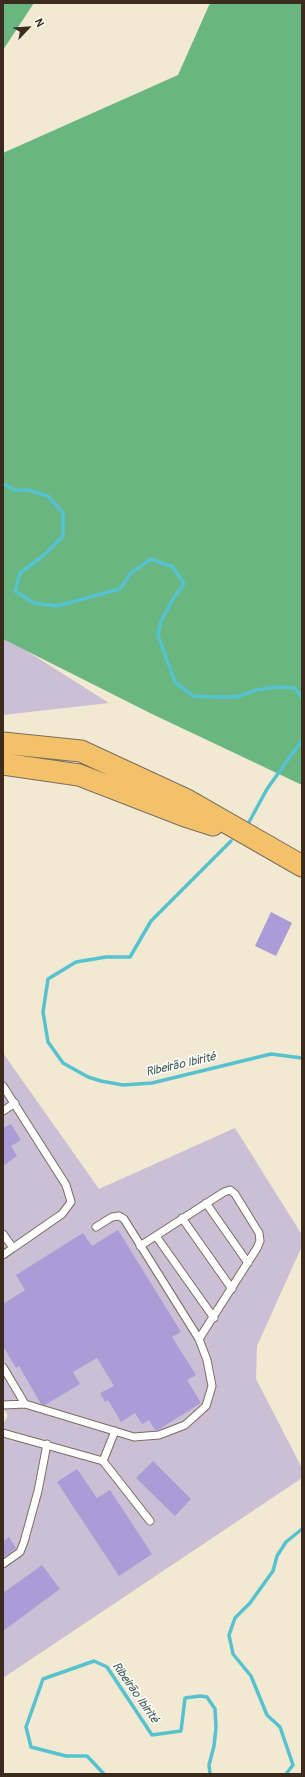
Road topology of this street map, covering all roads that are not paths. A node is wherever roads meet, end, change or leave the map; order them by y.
1 (3, 743) edge
2 (81, 750) junction
3 (3, 764) edge
4 (79, 775) junction
5 (245, 834) junction
6 (302, 866) edge
7 (3, 1086) edge
8 (14, 1103) junction
9 (3, 1111) edge
10 (206, 1203) junction
11 (182, 1218) junction
12 (96, 1227) dead end
13 (3, 1234) edge
14 (156, 1236) junction
15 (140, 1246) junction
16 (13, 1248) junction
17 (3, 1255) edge
18 (248, 1263) junction
19 (232, 1289) junction
20 (214, 1318) junction
21 (199, 1339) junction
22 (3, 1367) edge
23 (25, 1404) junction
24 (3, 1405) edge
25 (115, 1431) junction
26 (3, 1433) edge
27 (47, 1444) junction
28 (103, 1461) junction
29 (150, 1521) dead end
30 (3, 1564) edge

1 - 2 main road
2 - 4 main road
2 - 5 main road
3 - 4 main road
4 - 5 main road
5 - 6 main road
7 - 8 lane
8 - 9 lane
8 - 16 lane
10 - 11 lane
10 - 18 lane
10 - 18 lane
11 - 14 lane
11 - 19 lane
12 - 15 lane
13 - 16 lane
14 - 15 lane
14 - 20 lane
15 - 21 lane
16 - 17 lane
18 - 19 lane
19 - 20 lane
20 - 21 lane
21 - 25 lane
22 - 23 lane
23 - 24 lane
23 - 25 lane
25 - 28 lane
26 - 27 lane
27 - 28 lane
27 - 30 lane
28 - 29 lane

